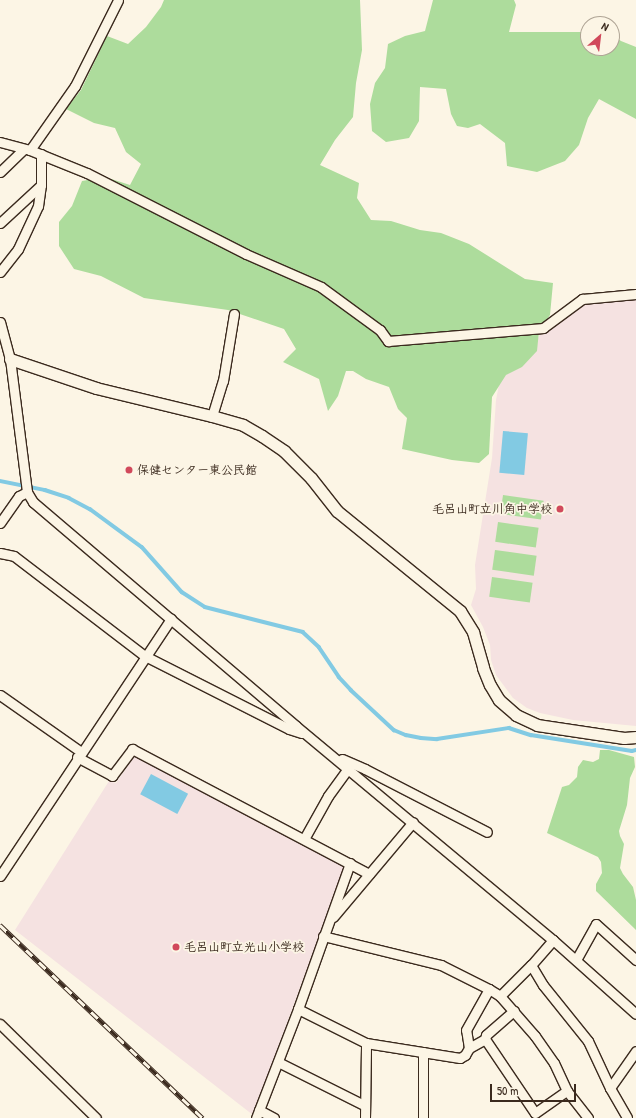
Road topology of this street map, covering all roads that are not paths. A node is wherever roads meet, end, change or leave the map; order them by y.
1 (118, 0) edge
2 (0, 142) edge
3 (27, 149) junction
4 (41, 154) junction
5 (0, 172) edge
6 (41, 185) junction
7 (0, 223) edge
8 (0, 272) edge
9 (636, 294) edge
10 (234, 314) dead end
11 (0, 322) edge
12 (2, 334) edge
13 (10, 359) junction
14 (212, 416) junction
15 (27, 492) junction
16 (0, 523) edge
17 (0, 553) edge
18 (171, 619) junction
19 (146, 656) junction
20 (0, 695) edge
21 (308, 736) junction
22 (636, 737) edge
23 (79, 755) junction
24 (334, 756) junction
25 (348, 768) junction
26 (413, 822) junction
27 (487, 832) dead end
28 (304, 839) junction
29 (350, 864) junction
30 (369, 874) junction
31 (0, 876) edge
32 (330, 921) junction
33 (324, 936) junction
34 (553, 940) junction
35 (576, 960) junction
36 (636, 960) edge
37 (531, 965) junction
38 (489, 989) junction
39 (500, 996) junction
40 (298, 1010) junction
41 (514, 1011) junction
42 (636, 1014) edge
43 (0, 1024) edge
44 (485, 1040) junction
45 (366, 1043) junction
46 (469, 1048) junction
47 (636, 1051) edge
48 (423, 1052) junction
49 (278, 1062) junction
50 (610, 1088) junction
51 (566, 1091) junction
52 (364, 1105) junction
53 (258, 1114) edge
54 (96, 1118) edge
55 (274, 1118) edge
56 (365, 1118) edge
57 (423, 1118) edge
58 (588, 1118) edge
59 (627, 1118) edge

1 - 3 street
2 - 3 street
3 - 4 street
3 - 5 street
4 - 6 street
4 - 9 street
6 - 7 street
6 - 8 street
10 - 14 street
11 - 12 street
12 - 13 street
13 - 14 street
13 - 15 street
14 - 22 street
15 - 16 street
15 - 18 street
17 - 19 street
18 - 19 street
18 - 21 street
19 - 21 street
19 - 23 street
20 - 23 street
21 - 24 street
23 - 28 street
23 - 31 street
24 - 25 street
24 - 27 street
25 - 26 street
25 - 28 street
26 - 30 street
26 - 34 street
28 - 29 street
29 - 30 street
29 - 32 street
30 - 32 street
32 - 33 street
33 - 38 street
33 - 40 street
34 - 35 street
34 - 37 street
35 - 36 street
35 - 42 street
37 - 39 street
37 - 50 street
38 - 39 street
38 - 46 street
39 - 41 street
40 - 45 street
40 - 49 street
41 - 44 street
41 - 51 street
43 - 54 street
44 - 46 street
44 - 51 street
45 - 48 street
45 - 52 street
46 - 48 street
47 - 50 street
48 - 57 street
49 - 52 street
49 - 53 street
50 - 59 street
51 - 58 street
52 - 56 street
53 - 55 street

